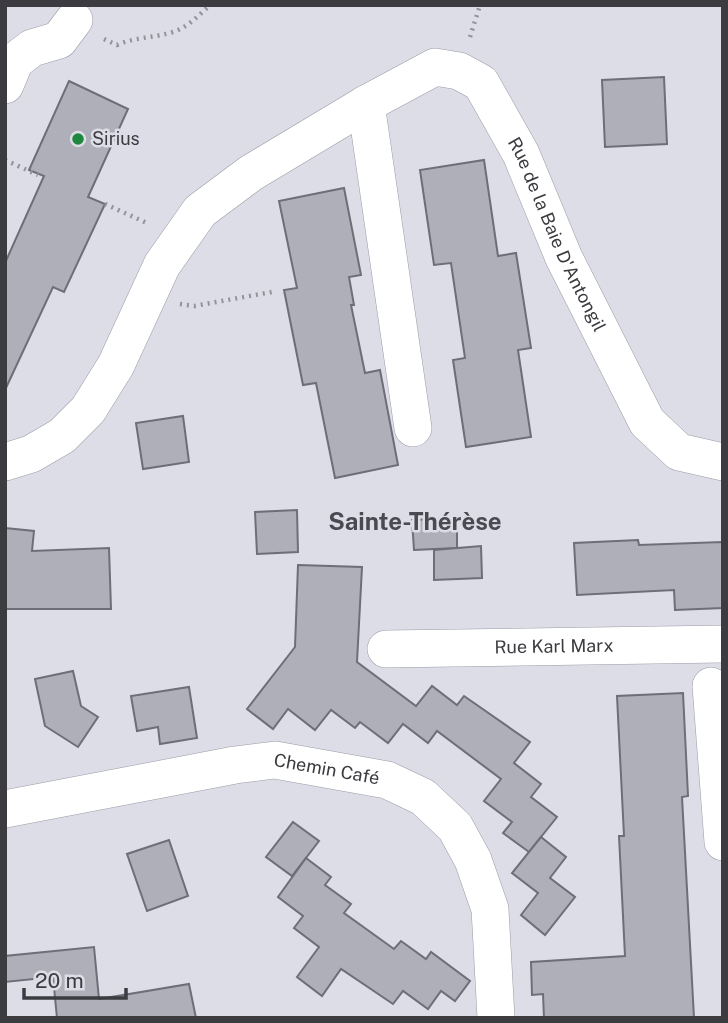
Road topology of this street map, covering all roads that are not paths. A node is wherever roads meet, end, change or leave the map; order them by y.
1 (73, 22) road end
2 (5, 85) edge
3 (366, 104) junction
4 (413, 428) dead end
5 (5, 462) edge
6 (723, 462) edge
7 (723, 645) edge
8 (386, 649) dead end
9 (712, 686) dead end
10 (9, 800) edge
11 (723, 842) edge
12 (496, 1018) edge

1 - 2 street
3 - 4 street
3 - 5 street, Rue de la Baie D'Antongil
3 - 6 street, Rue de la Baie D'Antongil
7 - 8 street, Rue Karl Marx
9 - 11 street
10 - 12 street, Chemin Café

